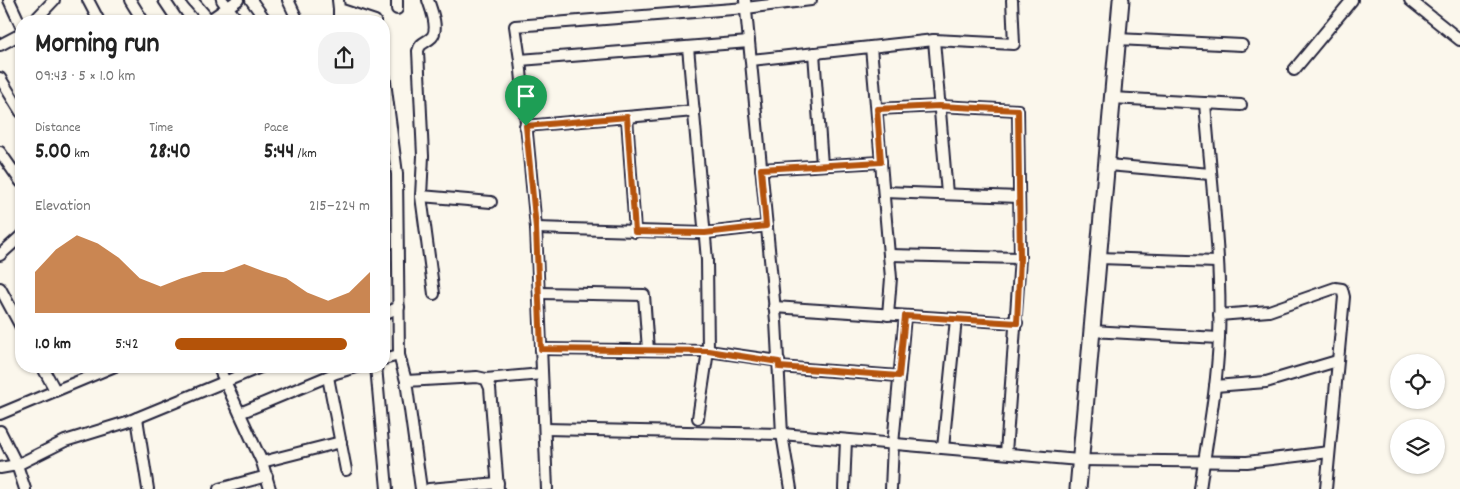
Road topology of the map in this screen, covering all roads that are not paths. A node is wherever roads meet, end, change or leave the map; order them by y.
1 (9, 0) edge
2 (54, 0) edge
3 (88, 0) edge
4 (130, 0) edge
5 (164, 0) edge
6 (192, 0) edge
7 (238, 0) edge
8 (251, 0) edge
9 (288, 0) edge
10 (428, 0) edge
11 (811, 0) edge
12 (1012, 0) edge
13 (1121, 0) edge
14 (1352, 0) edge
15 (1410, 0) edge
16 (225, 4) edge
17 (339, 4) edge
18 (745, 4) edge
19 (16, 15) edge
20 (40, 15) edge
21 (96, 15) edge
22 (139, 15) edge
23 (174, 15) edge
24 (204, 15) edge
25 (215, 15) edge
26 (233, 15) edge
27 (262, 15) edge
28 (295, 15) edge
29 (362, 15) edge
30 (15, 37) edge
31 (1118, 39) junction
32 (934, 40) junction
33 (1460, 40) edge
34 (749, 42) junction
35 (1242, 45) dead end
36 (0, 46) edge
37 (688, 47) junction
38 (871, 47) junction
39 (814, 53) junction
40 (520, 60) junction
41 (751, 60) junction
42 (1294, 70) dead end
43 (0, 78) edge
44 (1112, 98) junction
45 (15, 102) edge
46 (1205, 103) junction
47 (1242, 105) dead end
48 (939, 106) junction
49 (877, 109) junction
50 (694, 111) junction
51 (627, 117) junction
52 (390, 120) edge
53 (526, 126) junction
54 (0, 152) edge
55 (881, 162) junction
56 (822, 165) junction
57 (10, 166) edge
58 (1108, 166) junction
59 (761, 169) junction
60 (1210, 174) junction
61 (884, 192) junction
62 (947, 194) junction
63 (421, 196) junction
64 (1019, 197) junction
65 (491, 202) dead end
66 (766, 226) junction
67 (536, 228) junction
68 (635, 232) junction
69 (705, 233) junction
70 (15, 241) edge
71 (0, 255) edge
72 (889, 255) junction
73 (1020, 258) junction
74 (1099, 258) junction
75 (1217, 262) junction
76 (0, 288) edge
77 (539, 293) junction
78 (434, 294) dead end
79 (15, 304) edge
80 (10, 306) junction
81 (399, 307) junction
82 (774, 307) junction
83 (390, 311) edge
84 (888, 315) junction
85 (1219, 315) junction
86 (15, 316) edge
87 (905, 316) junction
88 (956, 320) junction
89 (1017, 323) junction
90 (1091, 331) junction
91 (1219, 338) junction
92 (541, 349) junction
93 (648, 350) junction
94 (708, 351) junction
95 (399, 355) junction
96 (390, 357) edge
97 (1337, 361) junction
98 (779, 364) junction
99 (46, 373) edge
100 (85, 373) edge
101 (221, 373) edge
102 (247, 373) edge
103 (338, 373) edge
104 (377, 373) edge
105 (542, 374) junction
106 (328, 376) junction
107 (899, 376) junction
108 (486, 379) junction
109 (225, 382) junction
110 (406, 382) junction
111 (1215, 386) junction
112 (55, 390) junction
113 (240, 413) junction
114 (0, 414) edge
115 (137, 418) junction
116 (698, 418) dead end
117 (545, 429) junction
118 (0, 431) edge
119 (782, 434) junction
120 (846, 440) junction
121 (341, 442) junction
122 (893, 444) junction
123 (943, 448) junction
124 (1329, 452) junction
125 (1006, 453) junction
126 (1079, 460) junction
127 (262, 462) junction
128 (1204, 462) junction
129 (16, 464) junction
130 (0, 468) edge
131 (346, 470) dead end
132 (267, 476) junction
133 (498, 486) edge
134 (25, 489) edge
135 (148, 489) edge
136 (219, 489) edge
137 (270, 489) edge
138 (387, 489) edge
139 (421, 489) edge
140 (429, 489) edge
141 (548, 489) edge
142 (791, 489) edge
143 (844, 489) edge
144 (891, 489) edge
145 (1078, 489) edge
146 (1200, 489) edge
147 (1326, 489) edge

1 - 19 street
2 - 20 street
3 - 21 street
4 - 22 street
5 - 23 street
6 - 24 street
7 - 16 street
8 - 27 street
9 - 28 street
10 - 63 street
11 - 18 street
12 - 32 street
13 - 31 street
14 - 42 street
15 - 33 street
16 - 25 street
16 - 26 street
17 - 29 street
18 - 34 street
18 - 40 street
30 - 36 street
31 - 35 street
31 - 44 street
32 - 38 street
32 - 48 street
34 - 37 street
34 - 41 street
37 - 40 street
37 - 50 street
38 - 39 street
38 - 49 street
39 - 41 street
39 - 56 street
40 - 53 street
41 - 59 street
43 - 45 street
44 - 46 street
44 - 58 street
46 - 47 street
46 - 60 street
48 - 49 street
48 - 62 street
48 - 64 street
49 - 55 street
50 - 51 street
50 - 69 street
51 - 53 street
51 - 68 street
52 - 81 street
53 - 67 street
54 - 57 street
55 - 56 street
55 - 61 street
56 - 59 street
58 - 60 street
58 - 74 street
59 - 66 street
60 - 75 street
61 - 62 street
61 - 72 street
62 - 64 street
63 - 65 street
63 - 78 street
64 - 73 street
66 - 69 street
66 - 82 street
67 - 68 street
67 - 77 street
68 - 69 street
69 - 94 street
70 - 71 street
72 - 73 street
72 - 84 street
73 - 89 street
74 - 75 street
74 - 90 street
75 - 85 street
76 - 80 street
77 - 92 street
77 - 93 street
79 - 80 street
80 - 86 street
81 - 83 street
81 - 95 street
82 - 84 street
82 - 98 street
84 - 87 street
85 - 91 street
85 - 97 street
87 - 88 street
87 - 107 street
88 - 89 street
88 - 123 street
89 - 125 street
90 - 91 street
90 - 126 street
91 - 111 street
92 - 93 street
92 - 105 street
93 - 94 street
94 - 98 street
94 - 116 street
95 - 96 street
95 - 110 street
97 - 111 street
97 - 124 street
98 - 107 street
98 - 119 street
99 - 112 street
100 - 112 street
101 - 109 street
102 - 109 street
103 - 106 street
104 - 138 street
105 - 108 street
105 - 117 street
106 - 113 street
106 - 121 street
107 - 122 street
108 - 110 street
108 - 133 street
109 - 113 street
109 - 115 street
110 - 139 street
111 - 128 street
112 - 114 street
113 - 127 street
115 - 129 street
115 - 135 street
117 - 119 street
117 - 141 street
118 - 129 street
119 - 120 street
119 - 142 street
120 - 122 street
120 - 143 street
121 - 127 street
121 - 131 street
122 - 123 street
122 - 144 street
123 - 125 street
124 - 128 street
124 - 147 street
125 - 126 street
126 - 128 street
126 - 145 street
127 - 132 street
128 - 146 street
129 - 130 street
129 - 134 street
132 - 136 street
132 - 137 street
133 - 140 street

